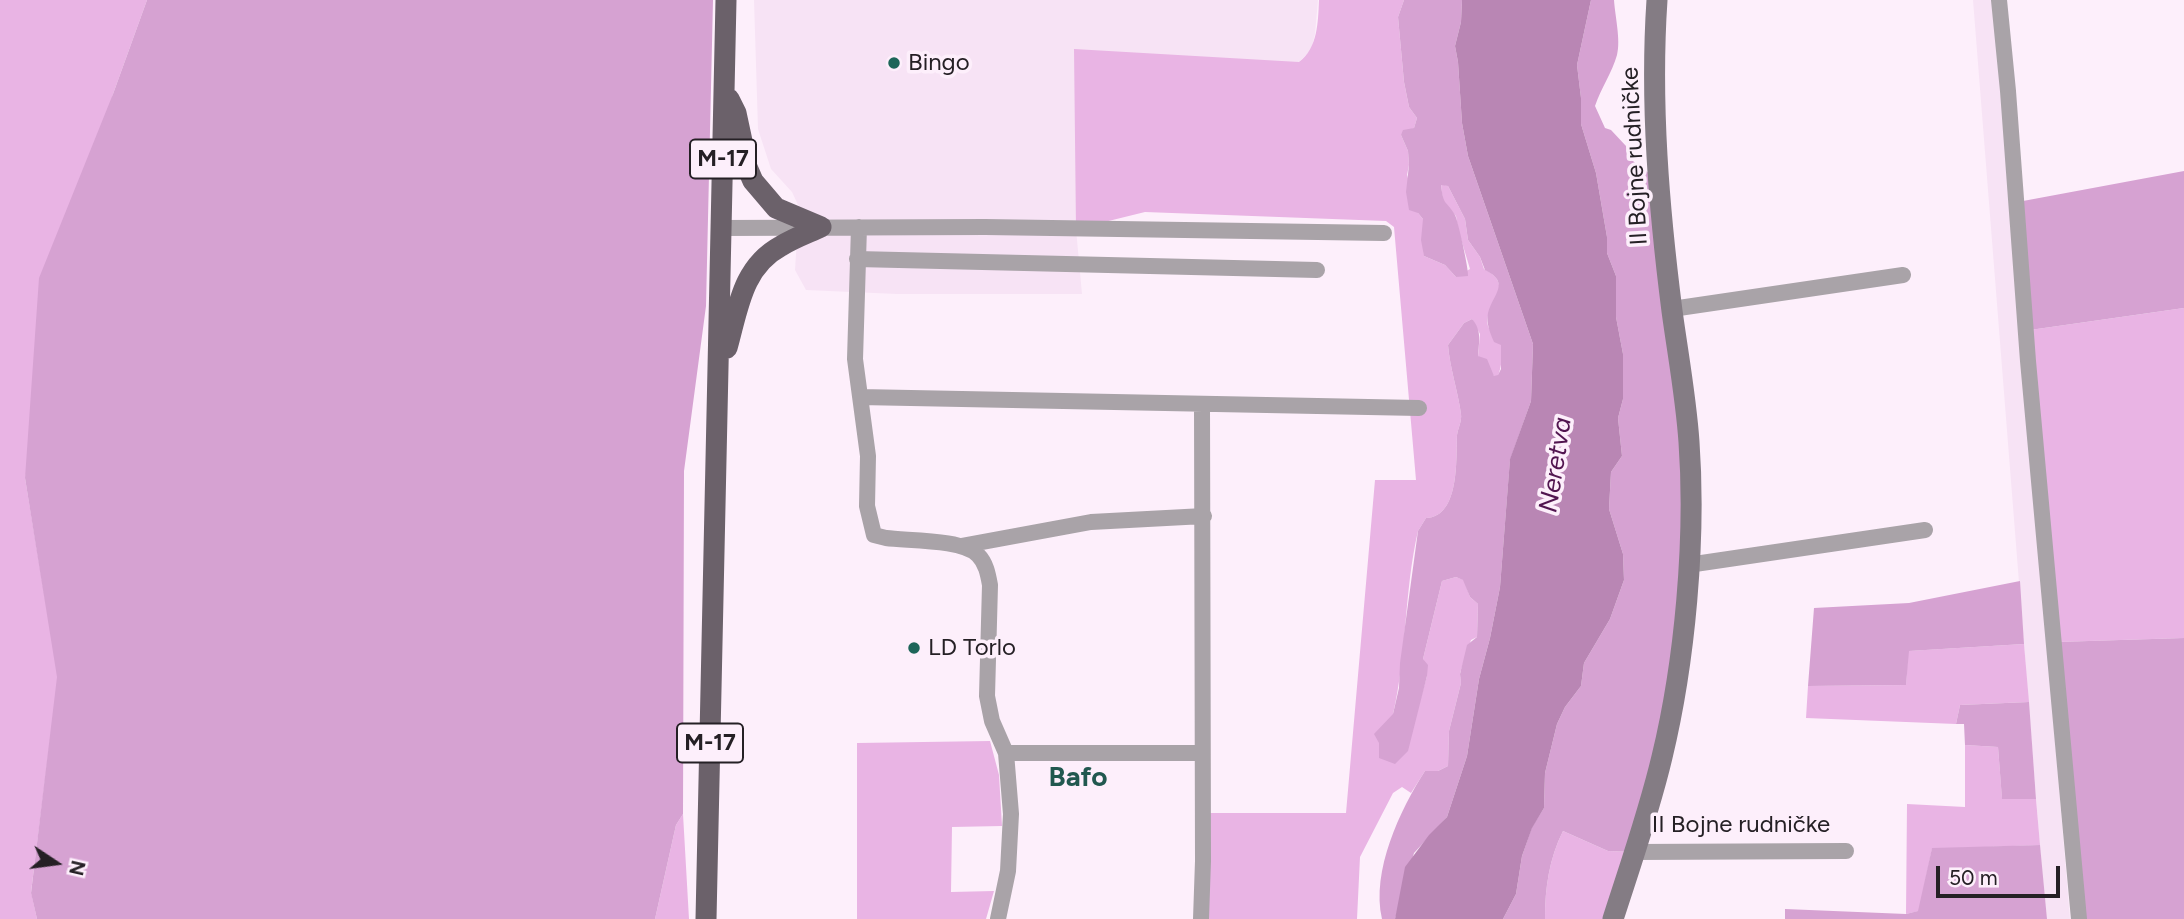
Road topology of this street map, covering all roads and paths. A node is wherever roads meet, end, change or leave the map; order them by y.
1 (726, 0) edge
2 (1657, 0) edge
3 (1999, 0) edge
4 (725, 91) junction
5 (821, 227) junction
6 (859, 227) junction
7 (722, 228) junction
8 (1384, 233) dead end
9 (857, 259) junction
10 (1317, 270) dead end
11 (1903, 275) dead end
12 (1672, 309) junction
13 (719, 377) junction
14 (860, 397) junction
15 (1202, 404) junction
16 (1419, 408) dead end
17 (1203, 516) junction
18 (1925, 530) dead end
19 (961, 546) junction
20 (1688, 565) junction
21 (1006, 753) junction
22 (1202, 753) junction
23 (1846, 851) dead end
24 (1635, 852) junction
25 (706, 919) edge
26 (998, 919) edge
27 (1200, 919) edge
28 (1613, 919) edge
29 (2079, 919) edge

1 - 4 main road, M-17
2 - 12 street, II Bojne rudničke
3 - 29 street
4 - 5 main road
4 - 7 main road, M-17
5 - 6 street
5 - 7 street
5 - 13 main road
6 - 8 street
6 - 9 street
7 - 13 main road, M-17
9 - 10 street
9 - 14 street
11 - 12 street
12 - 20 street, II Bojne rudničke
13 - 25 main road, M-17
14 - 15 street
14 - 19 street
15 - 16 street
15 - 17 street
17 - 19 street
17 - 22 street
18 - 20 street
19 - 21 street
20 - 24 street, II Bojne rudničke
21 - 22 street
21 - 26 street
22 - 27 street
23 - 24 street, II Bojne rudničke
24 - 28 street, II Bojne rudničke

